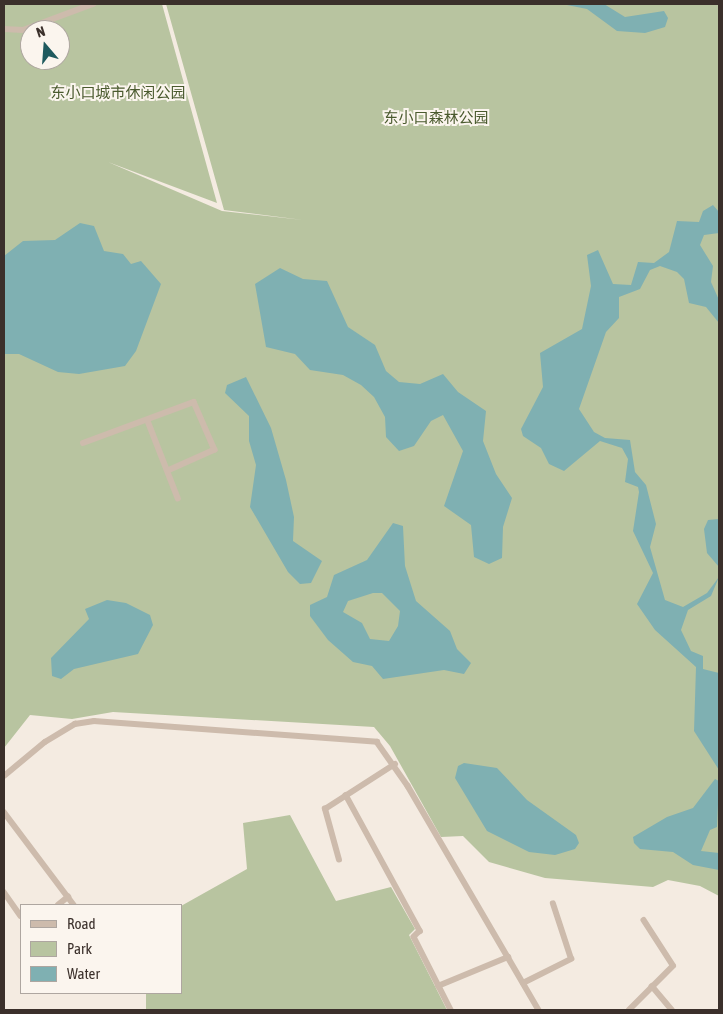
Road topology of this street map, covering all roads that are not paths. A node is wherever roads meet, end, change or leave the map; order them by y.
1 (93, 4) edge
2 (4, 29) edge
3 (148, 421) junction
4 (83, 443) dead end
5 (168, 471) junction
6 (178, 498) dead end
7 (394, 764) junction
8 (4, 776) edge
9 (346, 795) junction
10 (4, 812) edge
11 (339, 860) dead end
12 (4, 892) edge
13 (68, 897) junction
14 (59, 904) edge
15 (73, 904) edge
16 (553, 904) dead end
17 (20, 915) edge
18 (644, 921) dead end
19 (508, 957) junction
20 (523, 983) junction
21 (438, 986) junction
22 (652, 986) junction
23 (451, 1010) edge
24 (539, 1010) edge
25 (629, 1010) edge
26 (672, 1010) edge

1 - 2 street
3 - 4 street
3 - 5 street
3 - 5 street
5 - 6 street
7 - 8 street
7 - 9 street
7 - 19 street
9 - 11 street
9 - 21 street
10 - 13 street
12 - 17 street
13 - 14 street
13 - 15 street
16 - 20 street
18 - 22 street
19 - 20 street
19 - 21 street
20 - 24 street
21 - 23 street
22 - 25 street
22 - 26 street

